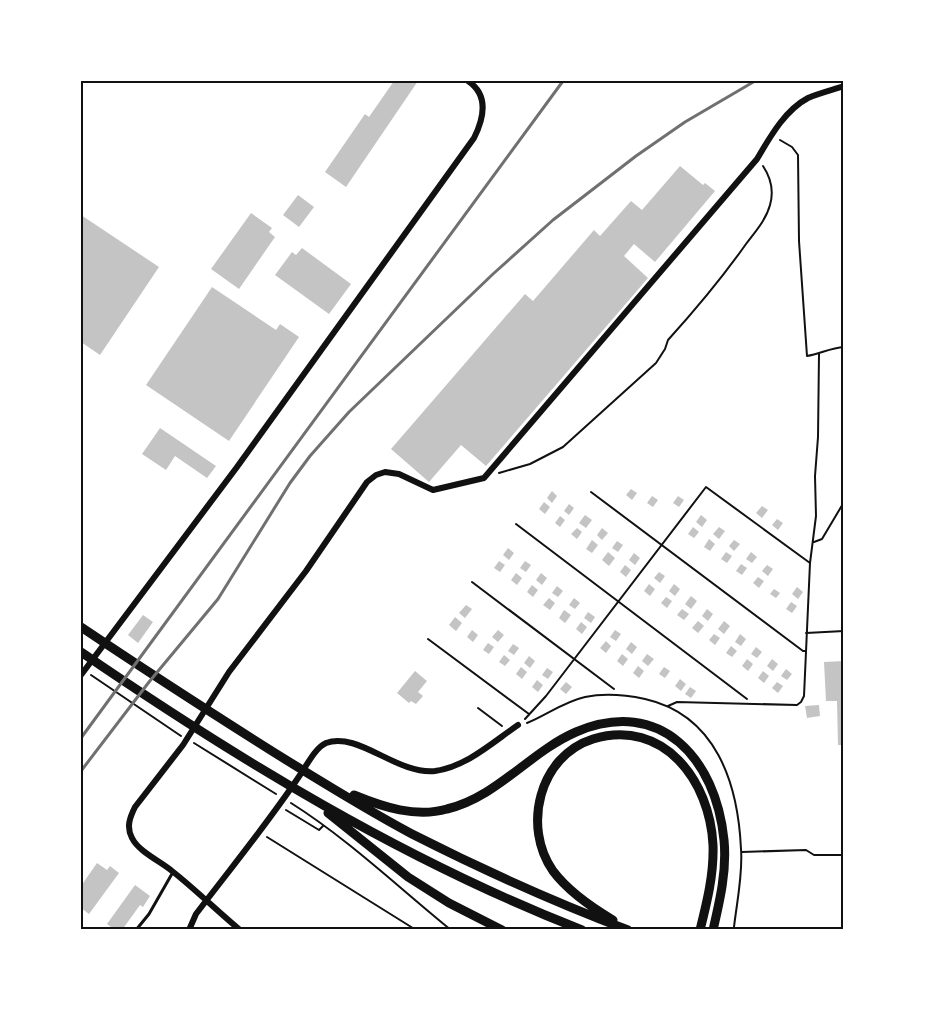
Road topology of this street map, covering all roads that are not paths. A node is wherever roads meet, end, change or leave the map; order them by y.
1 (471, 83) edge
2 (844, 86) edge
3 (81, 627) edge
4 (81, 652) edge
5 (81, 675) edge
6 (518, 725) road end
7 (321, 782) junction
8 (312, 800) junction
9 (173, 872) junction
10 (206, 901) junction
11 (136, 930) edge
12 (189, 930) edge
13 (240, 930) edge
14 (502, 930) edge
15 (582, 930) edge
16 (629, 930) edge
17 (700, 930) edge
18 (713, 930) edge

1 - 5 street
2 - 9 street
3 - 7 highway
4 - 8 highway
6 - 10 street
7 - 16 highway
7 - 18 highway
8 - 14 highway
8 - 15 highway
9 - 10 street
9 - 11 lane
10 - 12 street
10 - 13 street
16 - 17 highway

